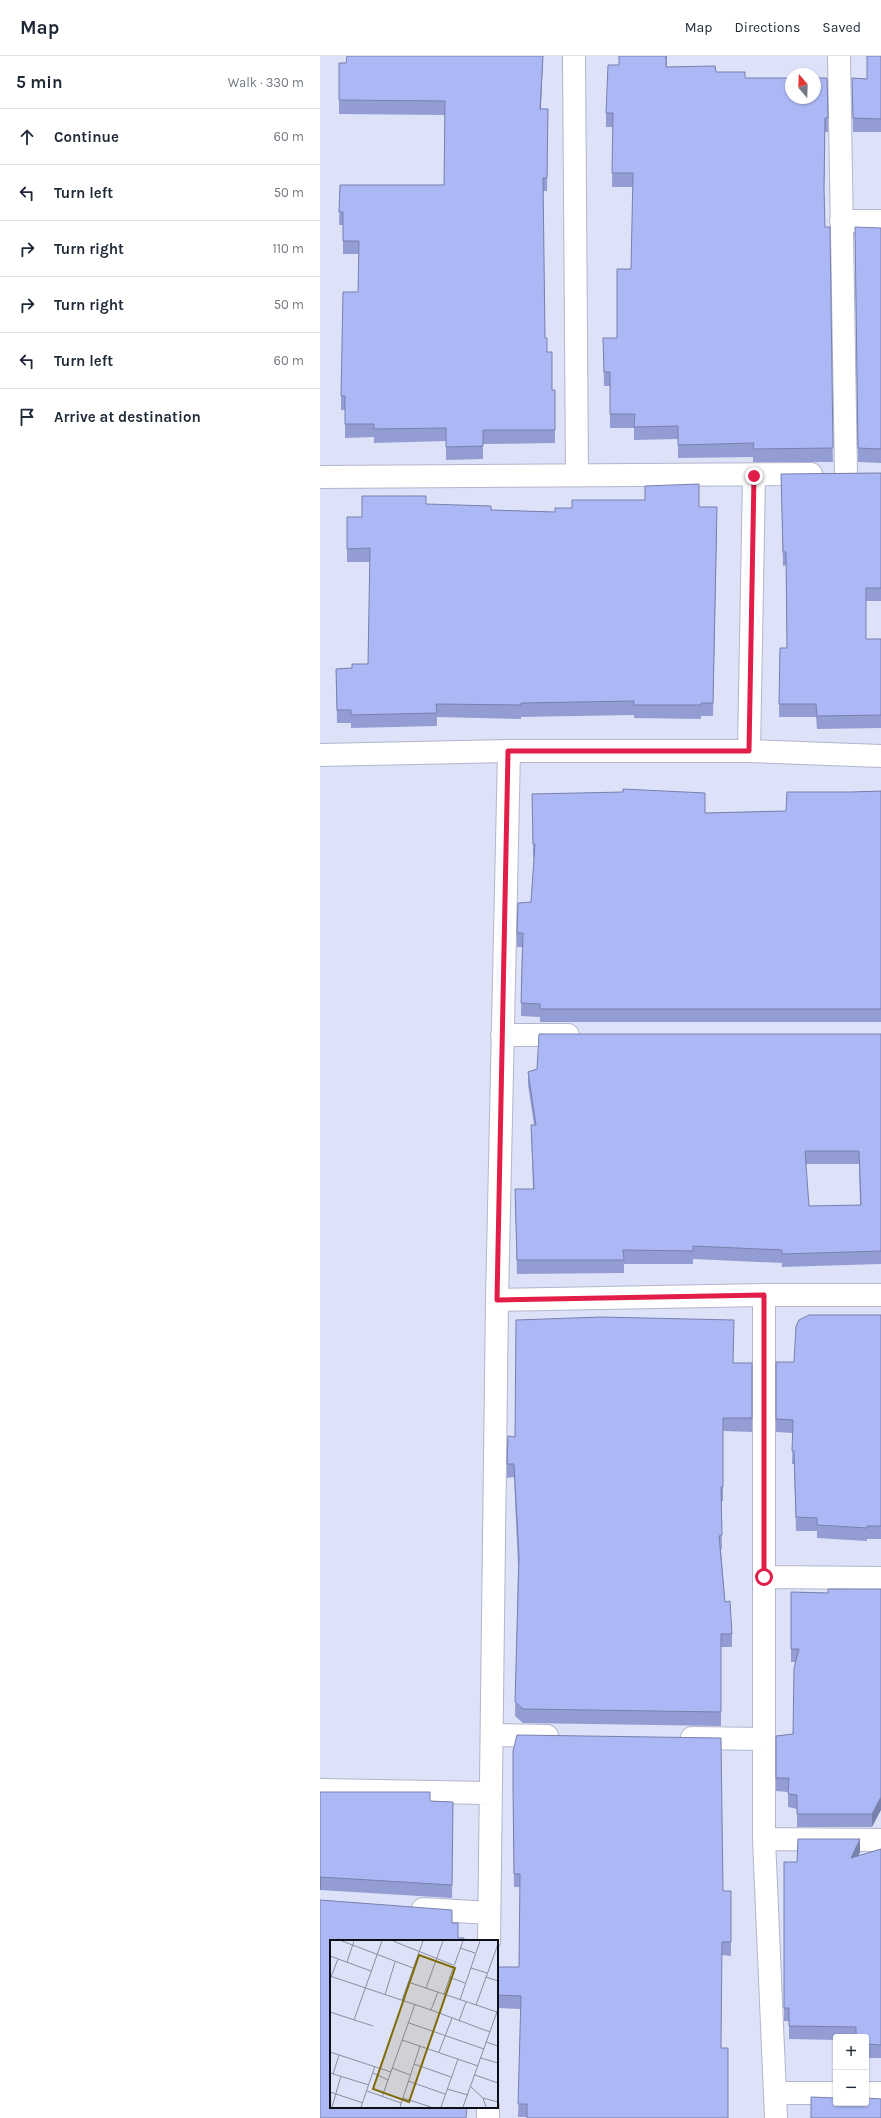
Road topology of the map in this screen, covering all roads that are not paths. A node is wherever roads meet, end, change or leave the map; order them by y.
1 (574, 56) edge
2 (839, 56) edge
3 (841, 221) junction
4 (881, 221) edge
5 (846, 474) junction
6 (867, 474) edge
7 (577, 475) junction
8 (754, 476) junction
9 (320, 477) edge
10 (508, 751) junction
11 (749, 751) junction
12 (320, 755) edge
13 (881, 756) edge
14 (502, 1035) junction
15 (589, 1035) edge
16 (764, 1295) junction
17 (881, 1295) edge
18 (497, 1300) junction
19 (764, 1577) junction
20 (881, 1578) edge
21 (492, 1735) junction
22 (564, 1736) edge
23 (668, 1738) edge
24 (764, 1739) junction
25 (320, 1790) edge
26 (489, 1793) junction
27 (764, 1838) junction
28 (881, 1840) edge
29 (405, 1908) edge
30 (489, 1913) junction
31 (489, 1940) edge
32 (775, 2093) junction
33 (833, 2093) edge
34 (869, 2093) edge
35 (881, 2093) edge
36 (776, 2118) edge

1 - 7 street
2 - 3 street
3 - 4 street
3 - 5 street
5 - 6 street
5 - 8 street
7 - 8 street
7 - 9 street
8 - 11 street
10 - 11 street
10 - 12 street
10 - 14 street
11 - 13 street
14 - 15 street
14 - 18 street
16 - 17 street
16 - 18 street
16 - 19 street
18 - 21 street
19 - 20 street
19 - 24 street
21 - 22 street
21 - 26 street
23 - 24 street
24 - 27 street
25 - 26 street
26 - 30 street
27 - 28 street
27 - 32 street
29 - 30 street
30 - 31 street
32 - 33 street
32 - 36 street
34 - 35 street

